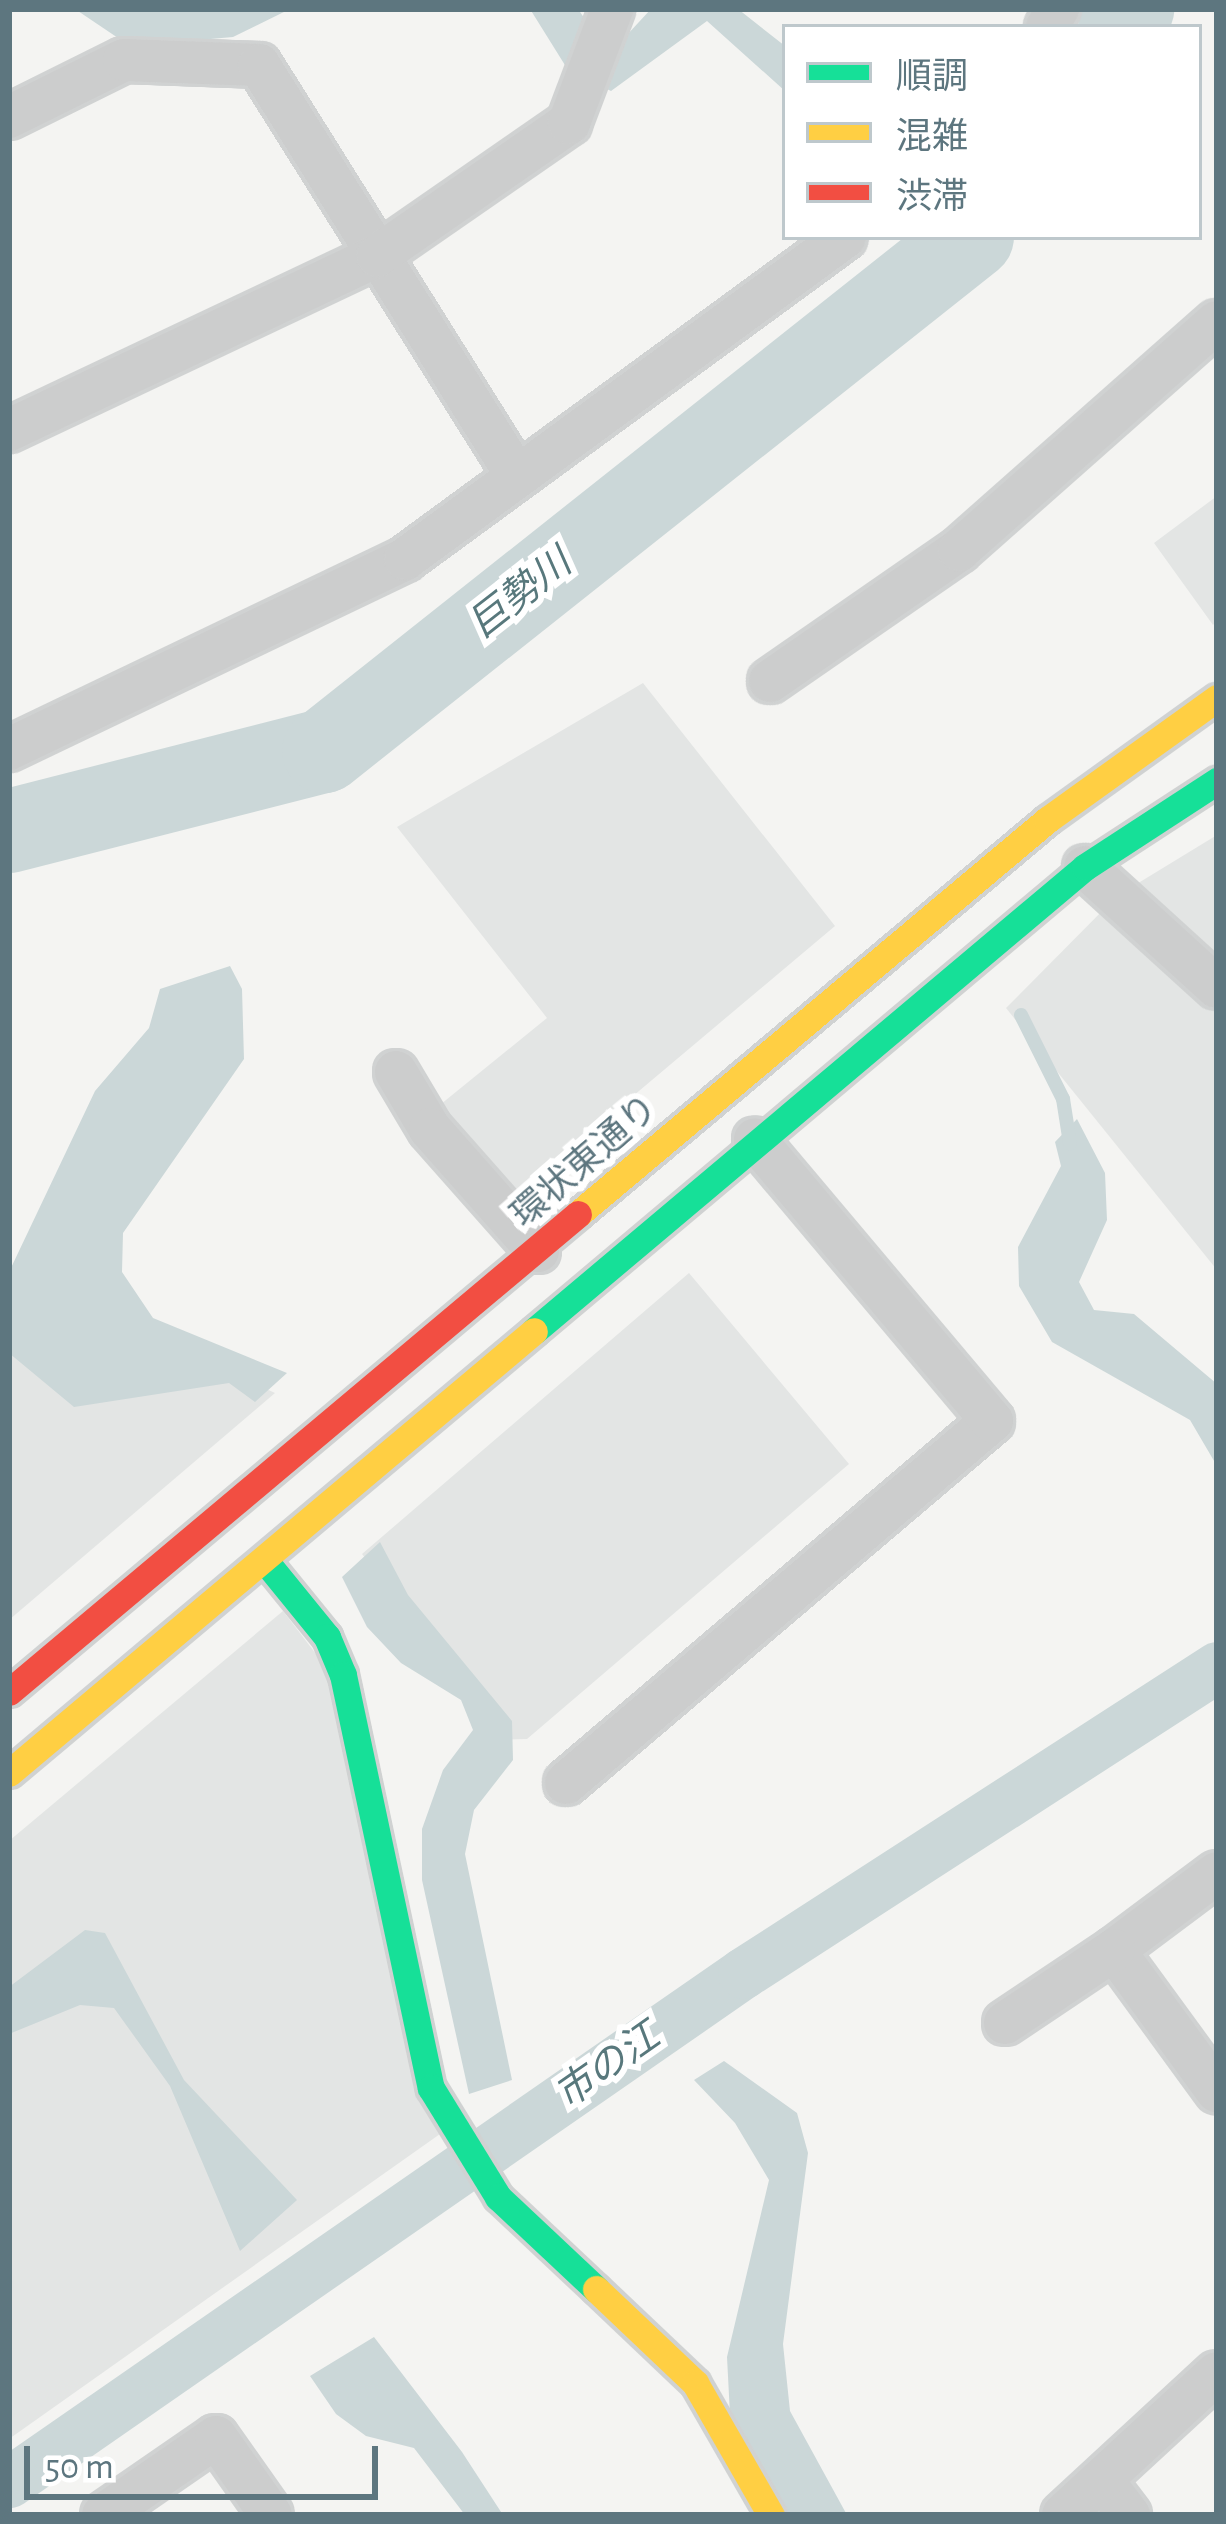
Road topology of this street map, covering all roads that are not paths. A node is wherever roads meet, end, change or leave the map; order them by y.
1 (611, 9) edge
2 (9, 117) edge
3 (841, 240) edge
4 (377, 256) junction
5 (1217, 322) edge
6 (9, 430) edge
7 (514, 472) junction
8 (770, 681) dead end
9 (1217, 698) edge
10 (9, 749) edge
11 (1217, 781) edge
12 (1085, 867) junction
13 (1217, 987) edge
14 (396, 1072) dead end
15 (755, 1140) junction
16 (538, 1251) junction
17 (266, 1562) junction
18 (9, 1692) edge
19 (9, 1773) edge
20 (566, 1784) dead end
21 (1217, 1873) edge
22 (1114, 1950) junction
23 (1005, 2023) dead end
24 (1217, 2091) edge
25 (1217, 2373) edge
26 (1103, 2481) junction
27 (103, 2515) edge
28 (271, 2515) edge
29 (771, 2515) edge
30 (1063, 2515) edge
31 (1129, 2515) edge

1 - 4 street
2 - 4 street
3 - 7 street
4 - 6 street
4 - 7 street
5 - 8 street
7 - 10 street
9 - 16 main road, 環状東通り
11 - 12 main road
12 - 13 street
12 - 15 main road
14 - 16 street
15 - 17 main road
15 - 20 street
16 - 18 main road, 環状東通り
17 - 19 main road
17 - 29 main road
21 - 22 street
22 - 23 street
22 - 24 street
25 - 26 street
26 - 30 street
26 - 31 street
27 - 28 street

